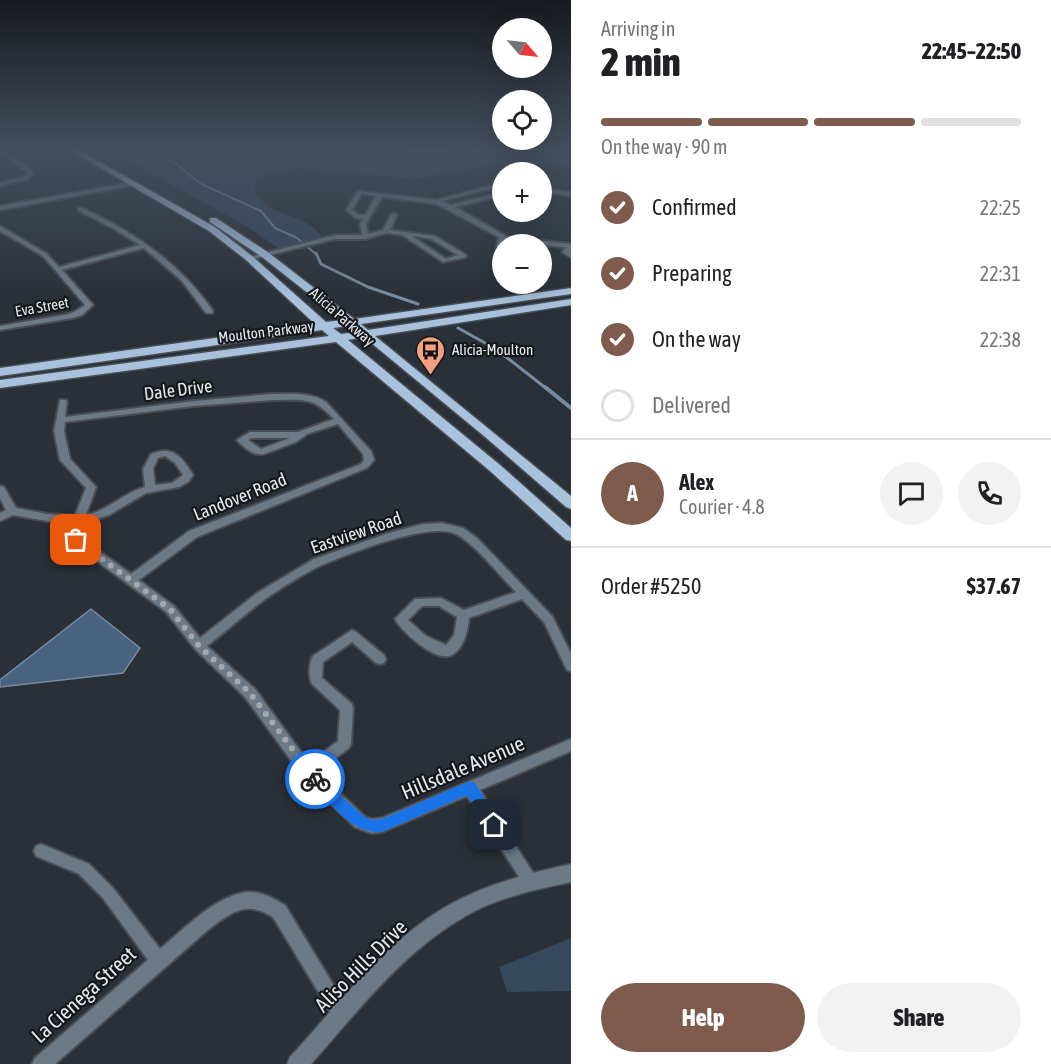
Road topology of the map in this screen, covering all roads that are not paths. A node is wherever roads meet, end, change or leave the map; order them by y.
1 (52, 199) edge
2 (159, 199) edge
3 (176, 199) edge
4 (356, 199) edge
5 (377, 199) edge
6 (405, 199) edge
7 (445, 199) edge
8 (483, 199) edge
9 (438, 202) junction
10 (450, 207) junction
11 (0, 208) edge
12 (80, 209) dead end
13 (394, 215) dead end
14 (366, 217) junction
15 (0, 228) edge
16 (386, 231) junction
17 (403, 233) junction
18 (498, 234) edge
19 (365, 237) junction
20 (143, 246) junction
21 (552, 247) edge
22 (570, 249) edge
23 (265, 255) junction
24 (249, 258) junction
25 (59, 269) junction
26 (571, 291) edge
27 (571, 302) edge
28 (209, 311) dead end
29 (350, 322) junction
30 (324, 326) junction
31 (0, 328) edge
32 (366, 333) junction
33 (339, 338) junction
34 (313, 342) junction
35 (362, 356) junction
36 (0, 372) edge
37 (0, 384) edge
38 (63, 402) dead end
39 (60, 420) junction
40 (338, 421) junction
41 (299, 435) junction
42 (0, 489) edge
43 (150, 489) dead end
44 (571, 504) edge
45 (12, 511) junction
46 (0, 517) edge
47 (79, 520) junction
48 (571, 536) edge
49 (131, 580) junction
50 (524, 594) junction
51 (463, 615) junction
52 (199, 646) junction
53 (380, 659) dead end
54 (571, 666) edge
55 (571, 745) edge
56 (308, 772) junction
57 (470, 788) junction
58 (41, 851) dead end
59 (571, 873) edge
60 (530, 881) junction
61 (158, 960) junction
62 (342, 1015) junction
63 (40, 1064) edge
64 (297, 1064) edge

1 - 11 street
2 - 24 main road, Alicia Parkway
3 - 23 main road, Alicia Parkway
4 - 14 street
5 - 14 street
6 - 9 street
7 - 9 street
8 - 10 street
9 - 10 street
10 - 18 street
12 - 20 street
13 - 16 street
14 - 19 street
15 - 25 street
16 - 17 street
16 - 19 street
17 - 17 street
19 - 23 street
20 - 25 street
20 - 28 street
21 - 22 street
23 - 24 street
23 - 29 main road, Alicia Parkway
24 - 30 main road, Alicia Parkway
25 - 31 street, Eva Street
26 - 29 main road, Moulton Parkway
27 - 32 main road, Moulton Parkway
29 - 30 main road, Moulton Parkway
29 - 32 main road, Alicia Parkway
30 - 33 main road, Alicia Parkway
30 - 36 main road, Moulton Parkway
32 - 33 main road, Moulton Parkway
32 - 44 main road, Alicia Parkway
33 - 34 main road, Moulton Parkway
33 - 35 main road, Alicia Parkway
34 - 35 main road
34 - 37 main road, Moulton Parkway
35 - 48 main road, Alicia Parkway
38 - 39 street
39 - 40 street, Dale Drive
39 - 47 street
40 - 41 street
40 - 49 street, Landover Road
41 - 41 street
42 - 45 street
43 - 47 street
45 - 46 street
45 - 47 street
47 - 49 street
49 - 52 street
50 - 51 street
50 - 52 street, Eastview Road
50 - 54 street
51 - 51 street
52 - 56 street
53 - 56 street
55 - 57 street, Hillsdale Avenue
56 - 57 street, Hillsdale Avenue
57 - 60 street
58 - 61 street
59 - 60 street, Aliso Hills Drive
60 - 62 street, Aliso Hills Drive
61 - 62 street, La Cienega Street
61 - 63 street, La Cienega Street
62 - 64 street, Aliso Hills Drive

